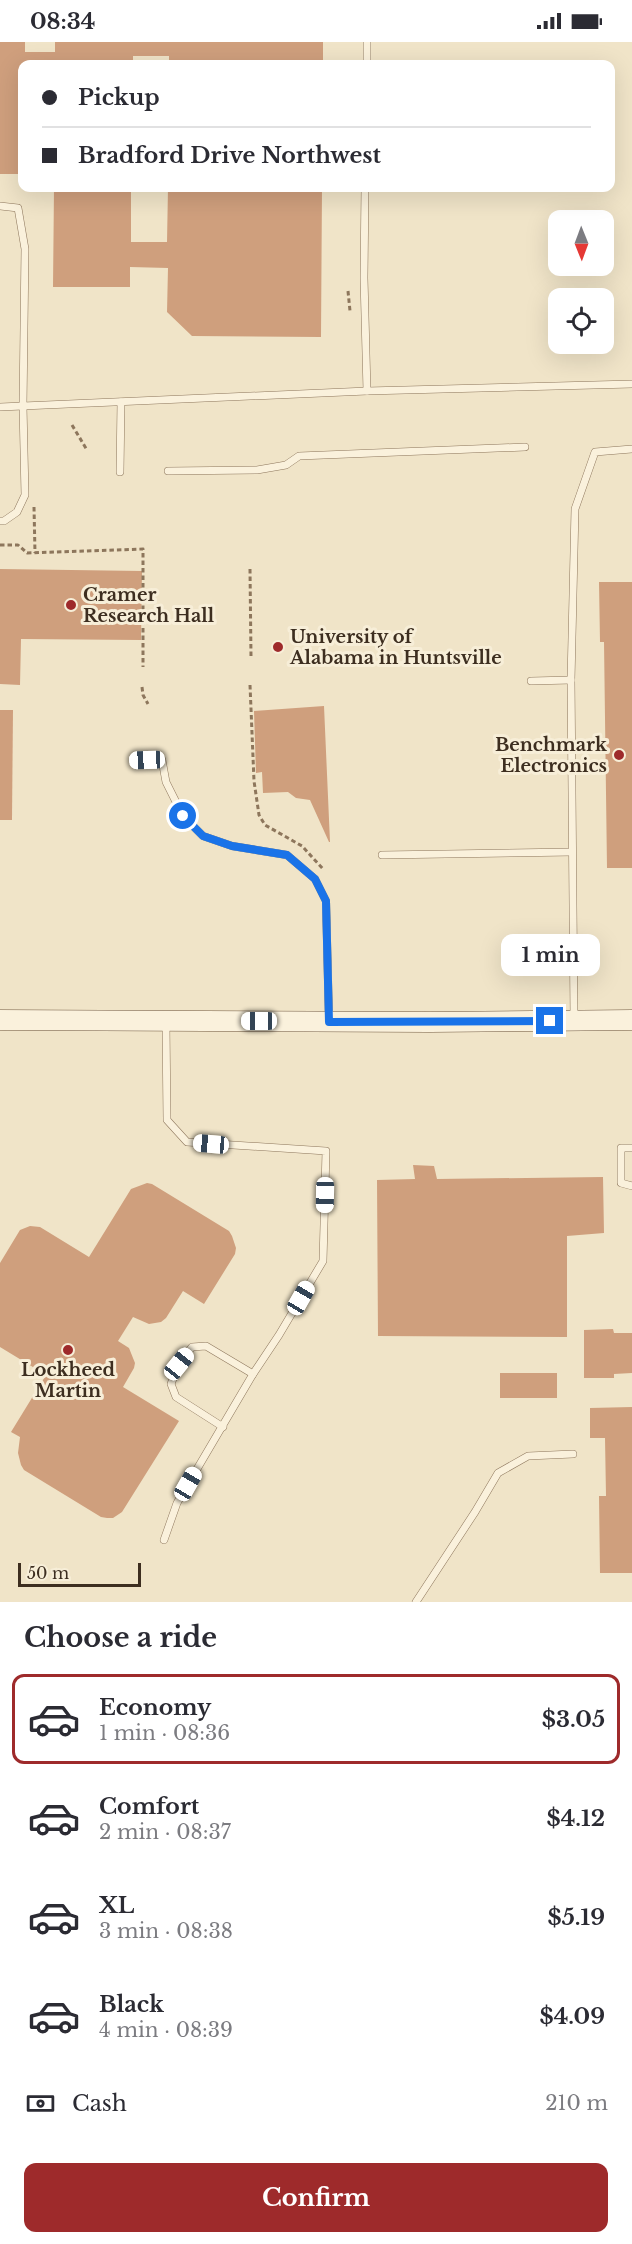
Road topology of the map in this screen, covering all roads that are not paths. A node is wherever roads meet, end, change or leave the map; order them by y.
1 (367, 42) edge
2 (367, 60) edge
3 (365, 192) edge
4 (0, 207) edge
5 (632, 384) edge
6 (367, 391) junction
7 (121, 402) junction
8 (23, 406) junction
9 (0, 407) edge
10 (525, 447) dead end
11 (632, 449) edge
12 (168, 471) dead end
13 (120, 472) dead end
14 (0, 521) edge
15 (571, 680) junction
16 (531, 681) dead end
17 (133, 761) dead end
18 (573, 852) junction
19 (382, 855) dead end
20 (0, 1020) edge
21 (574, 1020) junction
22 (632, 1020) edge
23 (166, 1021) junction
24 (329, 1022) junction
25 (632, 1148) edge
26 (632, 1185) edge
27 (253, 1374) junction
28 (223, 1426) junction
29 (573, 1455) dead end
30 (164, 1540) dead end
31 (416, 1602) edge

1 - 2 lane
3 - 6 lane
4 - 8 lane
5 - 6 lane
6 - 7 lane
7 - 8 lane
7 - 13 lane
8 - 9 lane
8 - 14 lane
10 - 12 lane
11 - 15 lane
15 - 16 lane
15 - 18 lane
17 - 24 lane
18 - 19 lane
18 - 21 lane
20 - 23 main road
21 - 22 main road
21 - 24 main road
23 - 24 main road
23 - 27 lane
25 - 26 lane
27 - 28 lane
27 - 28 lane
28 - 30 lane
29 - 31 lane

